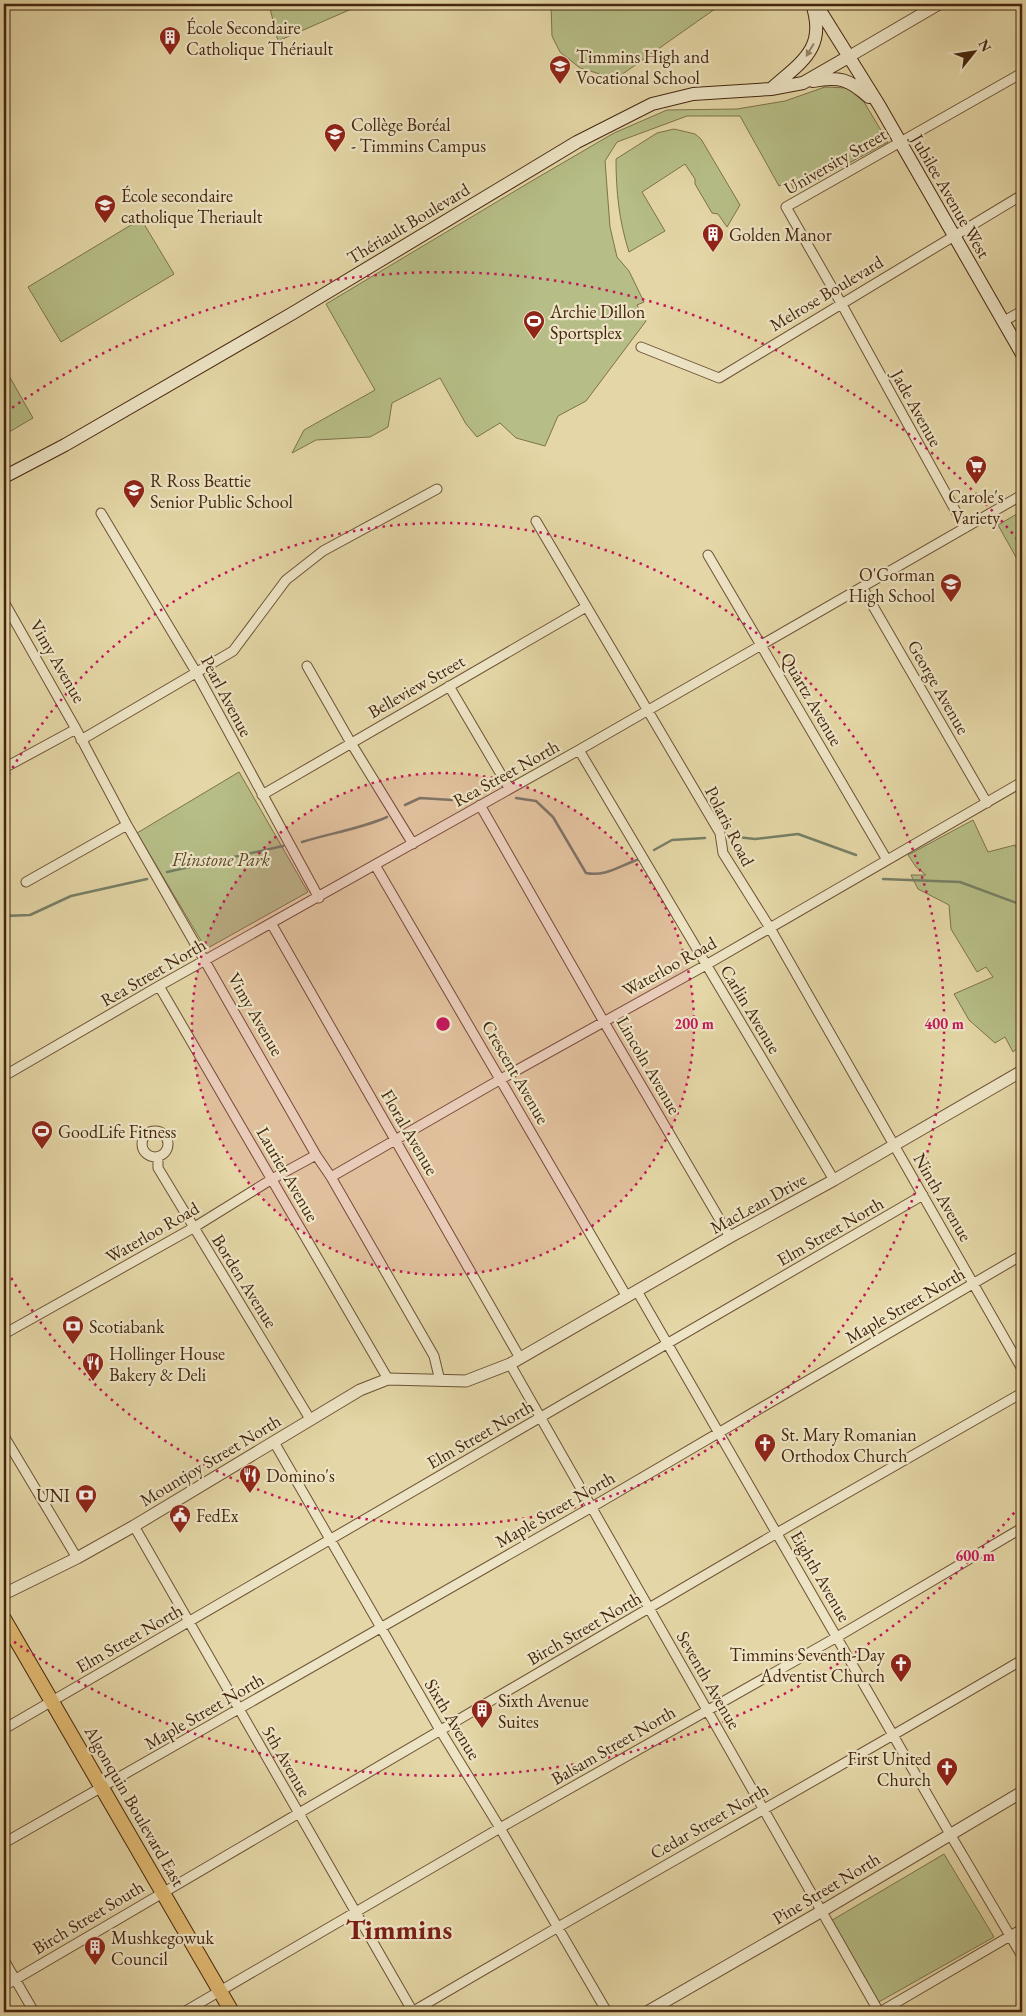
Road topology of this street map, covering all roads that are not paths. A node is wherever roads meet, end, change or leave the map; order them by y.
1 (812, 4) edge
2 (816, 4) edge
3 (939, 4) edge
4 (850, 56) junction
5 (1022, 73) edge
6 (803, 83) junction
7 (771, 89) junction
8 (879, 105) junction
9 (899, 142) junction
10 (1022, 195) edge
11 (953, 236) junction
12 (841, 303) junction
13 (1022, 311) edge
14 (1004, 321) junction
15 (642, 347) dead end
16 (1022, 354) edge
17 (4, 477) edge
18 (437, 489) dead end
19 (1022, 495) edge
20 (102, 513) dead end
21 (536, 521) dead end
22 (965, 528) junction
23 (708, 555) dead end
24 (862, 587) junction
25 (4, 602) edge
26 (586, 607) junction
27 (762, 645) junction
28 (307, 666) dead end
29 (196, 672) junction
30 (449, 686) junction
31 (648, 711) junction
32 (76, 729) junction
33 (82, 740) junction
34 (351, 743) junction
35 (579, 750) junction
36 (4, 768) edge
37 (1022, 782) edge
38 (509, 788) junction
39 (262, 795) junction
40 (987, 803) junction
41 (480, 805) junction
42 (127, 825) junction
43 (414, 844) junction
44 (887, 860) junction
45 (375, 865) junction
46 (26, 882) dead end
47 (319, 898) junction
48 (271, 924) junction
49 (770, 928) junction
50 (205, 960) junction
51 (706, 965) junction
52 (160, 986) junction
53 (604, 1022) junction
54 (1022, 1071) edge
55 (4, 1076) edge
56 (501, 1079) junction
57 (396, 1140) junction
58 (895, 1146) junction
59 (316, 1155) junction
60 (158, 1157) dead end
61 (331, 1177) junction
62 (272, 1179) junction
63 (834, 1180) junction
64 (923, 1195) junction
65 (193, 1228) junction
66 (730, 1237) junction
67 (1022, 1255) edge
68 (973, 1284) junction
69 (632, 1294) junction
70 (4, 1334) edge
71 (668, 1343) junction
72 (520, 1358) junction
73 (510, 1364) junction
74 (1022, 1369) edge
75 (388, 1379) junction
76 (440, 1381) junction
77 (1022, 1393) edge
78 (541, 1418) junction
79 (310, 1419) junction
80 (719, 1432) junction
81 (4, 1436) edge
82 (274, 1442) junction
83 (592, 1508) junction
84 (134, 1526) junction
85 (1022, 1528) edge
86 (777, 1533) junction
87 (330, 1540) junction
88 (77, 1558) junction
89 (4, 1594) edge
90 (649, 1608) junction
91 (4, 1619) edge
92 (188, 1622) junction
93 (381, 1628) junction
94 (837, 1637) junction
95 (1022, 1660) edge
96 (52, 1701) junction
97 (238, 1710) junction
98 (708, 1710) junction
99 (4, 1729) edge
100 (440, 1730) junction
101 (894, 1735) junction
102 (102, 1788) junction
103 (1022, 1792) edge
104 (764, 1808) junction
105 (298, 1813) junction
106 (500, 1828) junction
107 (950, 1834) junction
108 (4, 1843) edge
109 (163, 1892) junction
110 (822, 1912) junction
111 (356, 1913) junction
112 (557, 1926) junction
113 (1022, 1929) edge
114 (1011, 1936) junction
115 (1022, 1956) edge
116 (4, 1960) edge
117 (15, 1980) junction
118 (4, 1986) edge
119 (220, 1991) junction
120 (34, 2012) edge
121 (184, 2012) edge
122 (232, 2012) edge
123 (413, 2012) edge
124 (606, 2012) edge
125 (647, 2012) edge
126 (879, 2012) edge

1 -> 7 main road
2 - 4 main road, Jubilee Avenue West
3 - 4 street
4 - 6 main road, Thériault Boulevard
4 - 8 main road, Jubilee Avenue West
5 - 9 street, University Street
6 - 7 main road, Thériault Boulevard
6 - 8 main road
7 - 17 main road, Thériault Boulevard
8 - 9 main road, Jubilee Avenue West
9 - 11 main road, Jubilee Avenue West
9 - 12 street, University Street
10 - 11 street, Melrose Boulevard
11 - 12 street, Melrose Boulevard
11 - 14 main road, Jubilee Avenue West
12 - 15 street, Melrose Boulevard
12 - 22 street, Jade Avenue
13 - 14 street
14 - 16 main road, Jubilee Avenue West
18 - 29 street
19 - 22 street, Rea Street North
20 - 29 street, Pearl Avenue
21 - 26 street, Polaris Road
22 - 24 street, Rea Street North
23 - 27 street, Quartz Avenue
24 - 27 street, Rea Street North
24 - 40 street, George Avenue
25 - 32 street, Vimy Avenue
26 - 30 street, Belleview Street
26 - 31 street, Polaris Road
27 - 31 street, Rea Street North
27 - 44 street, Quartz Avenue
28 - 34 street
29 - 33 street
29 - 39 street, Pearl Avenue
30 - 34 street, Belleview Street
30 - 38 street
31 - 35 street, Rea Street North
31 - 49 street, Polaris Road
32 - 33 street, Vimy Avenue
32 - 36 street
33 - 42 street, Vimy Avenue
34 - 39 street, Belleview Street
34 - 43 street
35 - 38 street, Rea Street North
35 - 51 street, Carlin Avenue
37 - 40 street, Waterloo Road
38 - 41 street, Rea Street North
39 - 47 street, Pearl Avenue
40 - 44 street, Waterloo Road
41 - 43 street, Rea Street North
41 - 53 street, Lincoln Avenue
42 - 46 street
42 - 50 street, Vimy Avenue
43 - 45 street, Rea Street North
44 - 49 street, Waterloo Road
45 - 47 street, Rea Street North
45 - 56 street, Crescent Avenue
47 - 48 street, Rea Street North
48 - 50 street, Rea Street North
48 - 57 street, Floral Avenue
49 - 51 street, Waterloo Road
49 - 58 street, Polaris Road
50 - 52 street, Rea Street North
50 - 59 street, Vimy Avenue
51 - 53 street, Waterloo Road
51 - 63 street, Carlin Avenue
52 - 55 street, Rea Street North
52 - 62 street, Laurier Avenue
53 - 56 street, Waterloo Road
53 - 66 street, Lincoln Avenue
54 - 58 street, MacLean Drive
56 - 57 street, Waterloo Road
56 - 69 street, Crescent Avenue
57 - 61 street, Waterloo Road
57 - 72 street, Floral Avenue
58 - 63 street, MacLean Drive
58 - 64 street, Ninth Avenue
59 - 61 street, Vimy Avenue
59 - 62 street, Waterloo Road
60 - 65 street, Borden Avenue
61 - 76 street, Vimy Avenue
62 - 65 street, Waterloo Road
62 - 75 street, Laurier Avenue
63 - 66 street, MacLean Drive
64 - 68 street, Ninth Avenue
64 - 71 street, Elm Street North
65 - 70 street, Waterloo Road
65 - 79 street, Borden Avenue
66 - 69 street, MacLean Drive
67 - 68 street, Maple Street North
68 - 74 street, Ninth Avenue
68 - 80 street, Maple Street North
69 - 71 street, Eighth Avenue
69 - 72 street, MacLean Drive
71 - 78 street, Elm Street North
71 - 80 street, Eighth Avenue
72 - 73 street, MacLean Drive
73 - 76 street
73 - 78 street, Seventh Avenue
75 - 76 street, Mountjoy Street North
75 - 79 street, Mountjoy Street North
77 - 86 street, Birch Street North
78 - 83 street, Seventh Avenue
78 - 87 street, Elm Street North
79 - 82 street, Mountjoy Street North
80 - 83 street, Maple Street North
80 - 86 street, Eighth Avenue
81 - 88 street
82 - 84 street, Mountjoy Street North
82 - 87 street, Sixth Avenue
83 - 90 street, Seventh Avenue
83 - 93 street, Maple Street North
84 - 88 street, Mountjoy Street North
84 - 92 street, 5th Avenue
85 - 94 street, Balsam Street North
86 - 90 street, Birch Street North
86 - 94 street, Eighth Avenue
87 - 92 street, Elm Street North
87 - 93 street, Sixth Avenue
88 - 89 street, Mountjoy Street North
90 - 98 street, Seventh Avenue
90 - 100 street, Birch Street North
91 - 96 main road, Algonquin Boulevard East
92 - 96 street, Elm Street North
92 - 97 street, 5th Avenue
93 - 97 street, Maple Street North
93 - 100 street, Sixth Avenue
94 - 98 street, Balsam Street North
94 - 101 street, Eighth Avenue
95 - 101 street, Cedar Street North
96 - 99 street, Elm Street North
96 - 102 main road, Algonquin Boulevard East
97 - 102 street, Maple Street North
97 - 105 street, 5th Avenue
98 - 104 street, Seventh Avenue
98 - 106 street, Balsam Street North
100 - 105 street, Birch Street North
100 - 106 street, Sixth Avenue
101 - 104 street, Cedar Street North
101 - 107 street, Eighth Avenue
102 - 108 street, Maple Street North
102 - 109 main road, Algonquin Boulevard East
103 - 107 street, Pine Street North
104 - 110 street, Seventh Avenue
104 - 112 street, Cedar Street North
105 - 109 street, Birch Street North
105 - 111 street, 5th Avenue
106 - 111 street, Balsam Street North
106 - 112 street, Sixth Avenue
107 - 110 street, Pine Street North
107 - 114 street, Eighth Avenue
109 - 117 street, Birch Street South
109 - 119 main road, Algonquin Boulevard East
110 - 125 street, Pine Street North
110 - 126 street, Seventh Avenue
111 - 119 street, Balsam Street North
111 - 123 street, 5th Avenue
112 - 123 street, Cedar Street North
112 - 124 street, Sixth Avenue
113 - 114 street
114 - 115 street, Eighth Avenue
114 - 126 street
116 - 117 street
117 - 118 street, Birch Street South
117 - 120 street
119 - 121 street, Balsam Street North
119 - 122 main road, Algonquin Boulevard East

